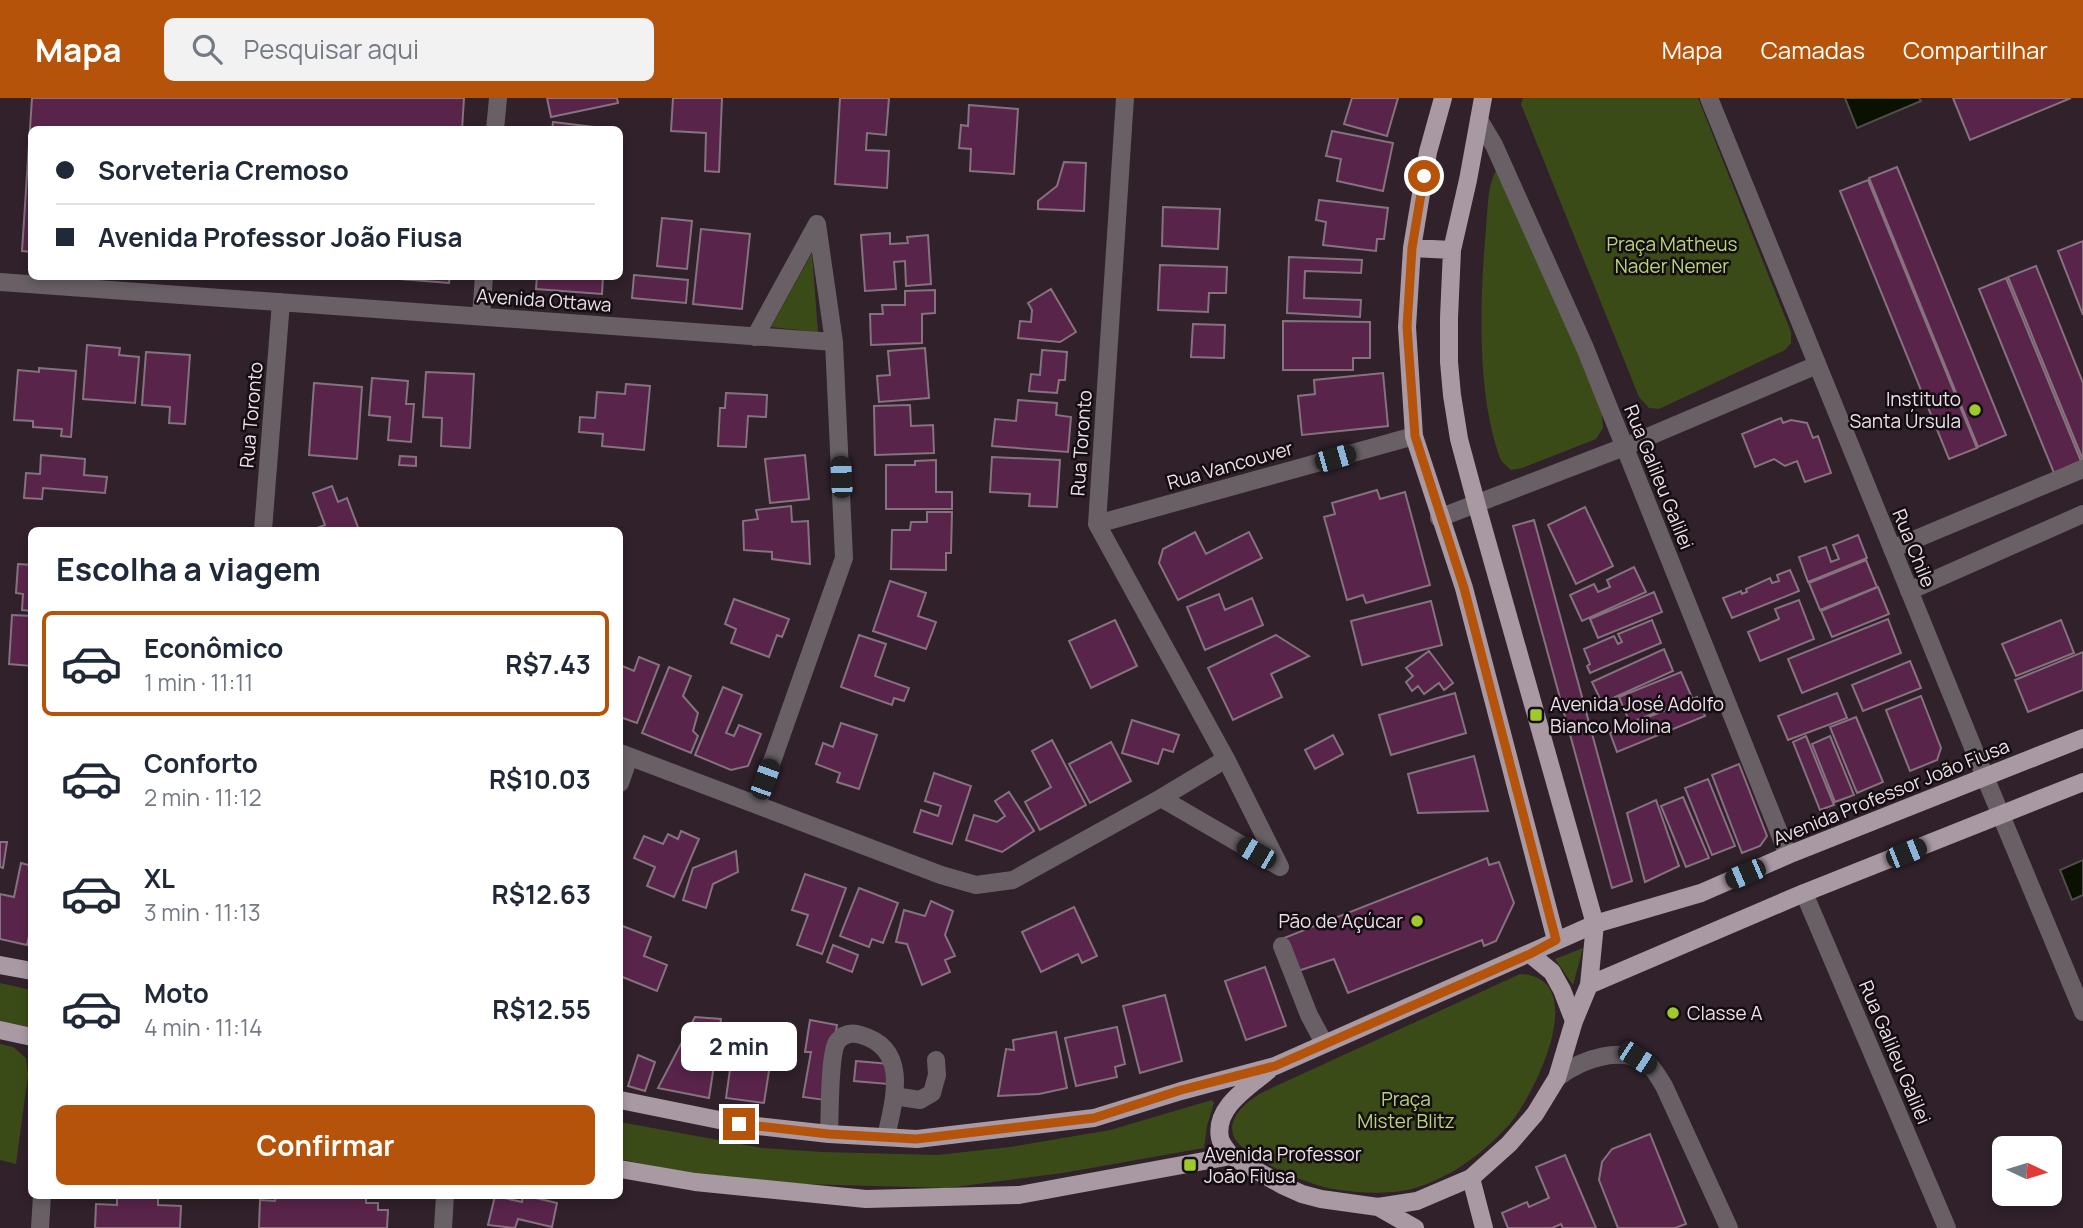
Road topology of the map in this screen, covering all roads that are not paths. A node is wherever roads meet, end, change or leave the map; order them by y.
1 (498, 98) edge
2 (1125, 98) edge
3 (1443, 98) edge
4 (1483, 98) edge
5 (1709, 98) edge
6 (1479, 120) junction
7 (495, 126) edge
8 (1412, 248) junction
9 (1452, 250) junction
10 (484, 280) edge
11 (0, 282) edge
12 (281, 302) junction
13 (481, 316) junction
14 (755, 337) junction
15 (834, 342) junction
16 (1817, 365) junction
17 (1415, 436) junction
18 (1624, 447) junction
19 (2083, 468) edge
20 (1477, 506) junction
21 (2083, 514) edge
22 (1439, 518) junction
23 (1097, 524) junction
24 (263, 527) edge
25 (1892, 549) junction
26 (1909, 591) junction
27 (2083, 738) edge
28 (624, 755) edge
29 (1226, 759) junction
30 (1984, 777) junction
31 (2083, 782) edge
32 (1161, 798) junction
33 (757, 804) junction
34 (2001, 815) junction
35 (1788, 855) junction
36 (1804, 893) junction
37 (1595, 924) junction
38 (1556, 940) junction
39 (1282, 946) dead end
40 (1530, 954) junction
41 (0, 965) edge
42 (28, 970) edge
43 (1588, 985) junction
44 (2083, 1012) edge
45 (1574, 1021) junction
46 (0, 1030) edge
47 (28, 1036) edge
48 (1324, 1043) junction
49 (936, 1060) dead end
50 (1275, 1066) junction
51 (1557, 1079) junction
52 (894, 1096) junction
53 (623, 1101) edge
54 (829, 1134) junction
55 (886, 1137) junction
56 (1231, 1156) junction
57 (623, 1170) edge
58 (1471, 1178) junction
59 (42, 1199) edge
60 (445, 1199) edge
61 (1378, 1207) junction
62 (40, 1228) edge
63 (443, 1228) edge
64 (1415, 1228) edge
65 (1484, 1228) edge
66 (1729, 1228) edge
67 (1947, 1228) edge

1 - 7 street
2 - 23 street, Rua Toronto
3 - 8 main road
4 - 6 main road
5 - 16 street, Rua Chile
6 - 9 main road
6 - 18 street, Rua Galileu Galilei
8 - 9 main road
8 - 17 main road
9 - 20 main road
10 - 13 street
11 - 12 street, Avenida Ottawa
12 - 13 street, Avenida Ottawa
12 - 24 street, Rua Toronto
13 - 14 street, Avenida Ottawa
14 - 15 street, Avenida Ottawa
14 - 15 street
15 - 33 street
16 - 18 street
16 - 25 street, Rua Chile
17 - 22 main road
17 - 23 street, Rua Vancouver
18 - 20 street
18 - 35 street, Rua Galileu Galilei
19 - 25 street
20 - 22 street
20 - 37 main road
21 - 26 street
22 - 38 main road
23 - 29 street, Rua Toronto
25 - 26 street, Rua Chile
26 - 30 street, Rua Chile
27 - 30 main road, Avenida Professor João Fiusa
28 - 33 street
29 - 32 street
29 - 32 street, Rua Toronto
30 - 34 street, Rua Chile
30 - 35 main road, Avenida Professor João Fiusa
31 - 34 main road
32 - 33 street
34 - 36 main road
34 - 44 street, Rua Chile
35 - 37 main road, Avenida Professor João Fiusa
36 - 43 main road
36 - 67 street, Rua Galileu Galilei
37 - 38 main road, Avenida Professor João Fiusa
37 - 43 main road
38 - 40 main road, Avenida Professor João Fiusa
39 - 48 street
40 - 45 main road
40 - 48 main road, Avenida Professor João Fiusa
41 - 42 main road
43 - 45 main road
45 - 51 main road
46 - 47 main road
48 - 50 main road, Avenida Professor João Fiusa
49 - 52 street
50 - 55 main road, Avenida Professor João Fiusa
50 - 56 main road
51 - 58 main road
51 - 66 street
52 - 54 street
52 - 55 street
53 - 54 main road, Avenida Professor João Fiusa
54 - 55 main road, Avenida Professor João Fiusa
56 - 57 main road
56 - 61 main road
58 - 61 main road
58 - 65 main road
59 - 62 street
60 - 63 street
61 - 64 main road

